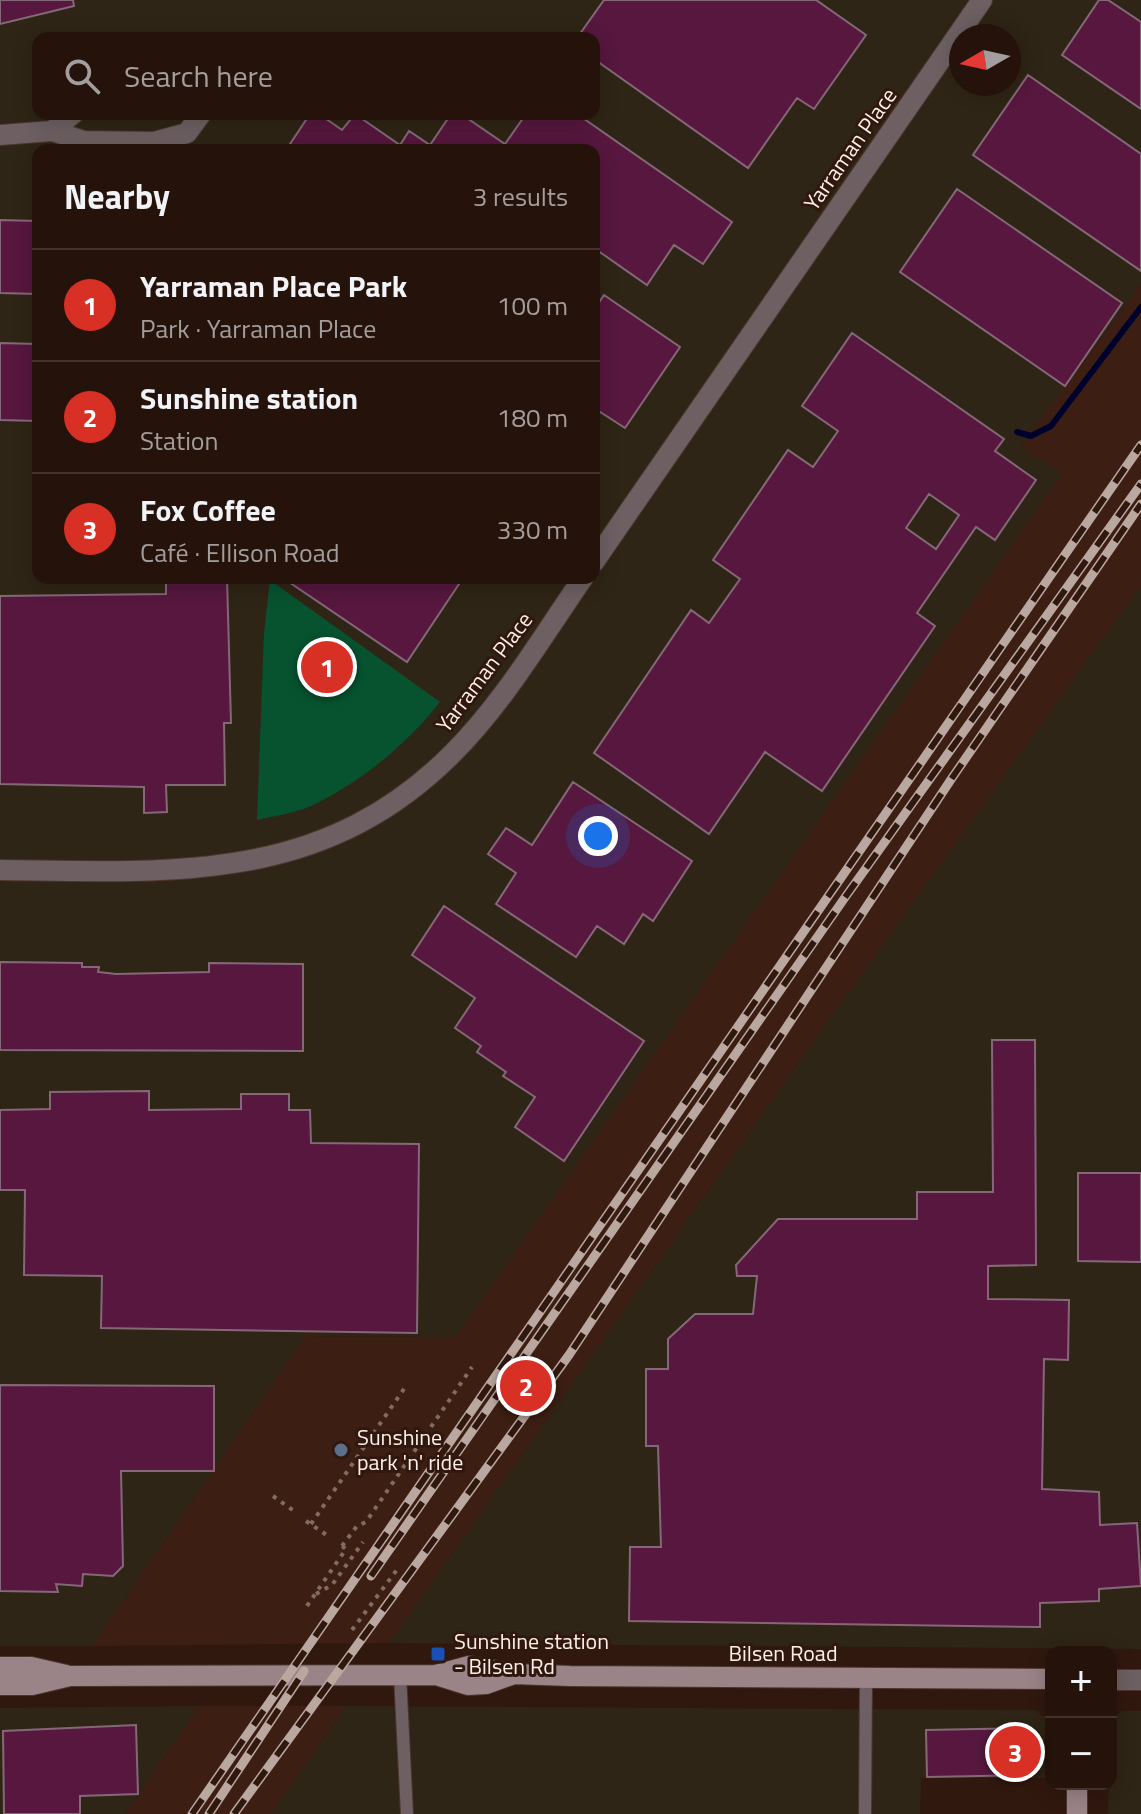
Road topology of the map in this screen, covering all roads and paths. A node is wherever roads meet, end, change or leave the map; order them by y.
1 (982, 0) edge
2 (66, 120) edge
3 (197, 120) edge
4 (52, 131) junction
5 (0, 135) edge
6 (600, 553) edge
7 (579, 584) edge
8 (0, 870) edge
9 (472, 1367) dead end
10 (406, 1386) dead end
11 (273, 1496) dead end
12 (297, 1513) dead end
13 (328, 1536) dead end
14 (363, 1542) dead end
15 (399, 1567) dead end
16 (314, 1595) junction
17 (307, 1606) dead end
18 (352, 1630) dead end
19 (0, 1667) edge
20 (400, 1675) junction
21 (70, 1676) junction
22 (866, 1678) junction
23 (1045, 1679) edge
24 (1117, 1680) edge
25 (1141, 1680) edge
26 (0, 1685) edge
27 (1077, 1790) edge
28 (407, 1814) edge
29 (865, 1814) edge
30 (1077, 1814) edge

1 - 6 street, Yarraman Place
2 - 4 street
3 - 4 street
4 - 5 street
7 - 8 street, Yarraman Place
9 - 16 path
10 - 13 path
11 - 12 path
14 - 16 path
15 - 18 path
16 - 17 path
19 - 21 street, Bilsen Road
20 - 21 street, Bilsen Road
20 - 22 street, Bilsen Road
20 - 28 lane
21 - 26 street, Bilsen Road
22 - 23 street, Bilsen Road
22 - 29 lane
24 - 25 street
27 - 30 street

